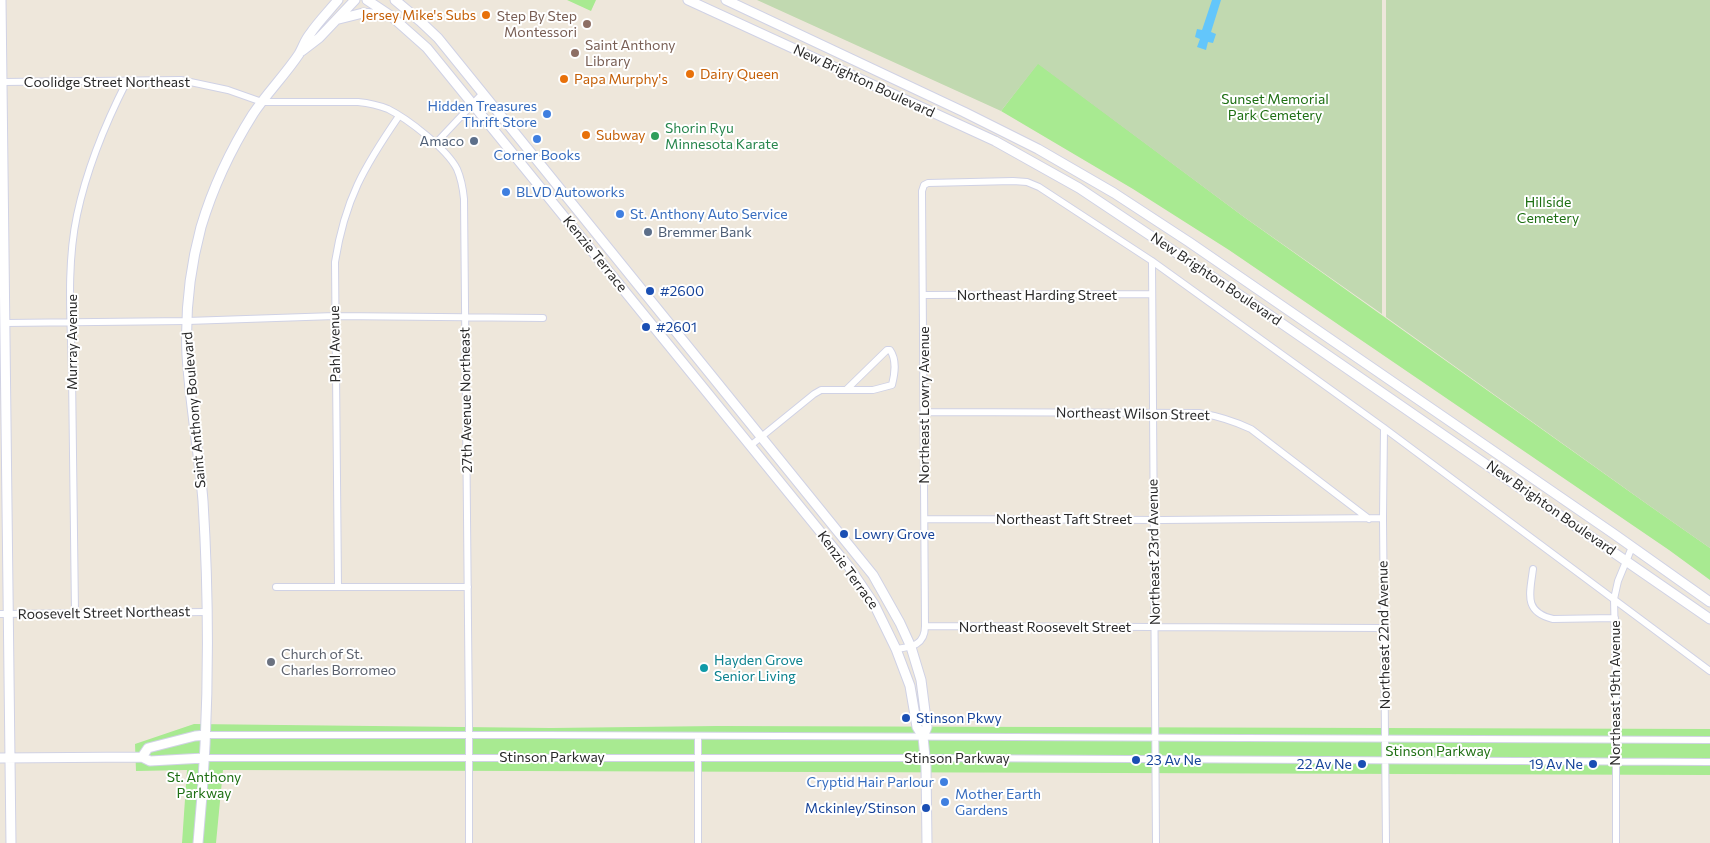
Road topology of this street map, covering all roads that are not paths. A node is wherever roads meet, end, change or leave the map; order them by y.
1 (2, 0) edge
2 (329, 0) edge
3 (338, 0) edge
4 (356, 0) edge
5 (367, 0) edge
6 (395, 0) edge
7 (688, 0) edge
8 (726, 0) edge
9 (328, 12) junction
10 (391, 16) junction
11 (336, 20) junction
12 (299, 53) junction
13 (127, 81) junction
14 (3, 82) junction
15 (483, 93) junction
16 (262, 102) junction
17 (473, 104) junction
18 (399, 116) junction
19 (436, 143) junction
20 (924, 185) joint
21 (1152, 261) junction
22 (1151, 294) junction
23 (924, 295) junction
24 (335, 316) junction
25 (543, 318) dead end
26 (464, 319) junction
27 (187, 321) junction
28 (71, 322) junction
29 (5, 323) junction
30 (848, 389) junction
31 (925, 412) junction
32 (1152, 413) junction
33 (4, 415) edge
34 (1384, 428) junction
35 (762, 436) junction
36 (750, 446) junction
37 (1382, 518) junction
38 (924, 519) junction
39 (1369, 519) junction
40 (1154, 520) junction
41 (1632, 547) junction
42 (1626, 560) junction
43 (1534, 569) dead end
44 (276, 587) dead end
45 (338, 587) junction
46 (468, 588) junction
47 (1614, 599) junction
48 (1710, 602) edge
49 (208, 612) junction
50 (4, 614) edge
51 (75, 614) junction
52 (1615, 618) junction
53 (1710, 619) edge
54 (925, 626) junction
55 (1155, 627) junction
56 (1383, 628) junction
57 (911, 647) junction
58 (896, 649) junction
59 (1710, 671) edge
60 (206, 735) junction
61 (469, 735) junction
62 (698, 737) junction
63 (923, 737) junction
64 (1155, 738) junction
65 (1386, 739) junction
66 (1616, 740) junction
67 (1710, 740) edge
68 (142, 757) junction
69 (470, 757) junction
70 (0, 758) edge
71 (11, 758) junction
72 (204, 758) junction
73 (698, 758) junction
74 (925, 758) junction
75 (1156, 759) junction
76 (1386, 760) junction
77 (1616, 762) junction
78 (1710, 762) edge
79 (11, 843) edge
80 (198, 843) edge
81 (469, 843) edge
82 (698, 843) edge
83 (927, 843) edge
84 (1156, 843) edge
85 (1386, 843) edge
86 (1616, 843) edge

1 - 14 main road
2 - 9 main road
3 - 9 main road, Saint Anthony Boulevard
4 - 11 main road, Saint Anthony Boulevard
5 - 10 main road, Kenzie Terrace
6 - 15 main road, Kenzie Terrace
7 - 42 main road, New Brighton Boulevard
8 - 41 main road, New Brighton Boulevard
9 - 12 main road, Saint Anthony Boulevard
10 - 11 main road
10 - 17 main road, Kenzie Terrace
11 - 12 main road, Saint Anthony Boulevard
12 - 16 main road, Saint Anthony Boulevard
13 - 14 street, Coolidge Street Northeast
13 - 16 street, Coolidge Street Northeast
13 - 28 street, Murray Avenue
14 - 29 main road
15 - 17 street
15 - 35 main road, Kenzie Terrace
16 - 18 street, Coolidge Street Northeast
16 - 27 main road, Saint Anthony Boulevard
17 - 19 street
17 - 36 main road, Kenzie Terrace
18 - 19 street, Coolidge Street Northeast
18 - 24 street, Pahl Avenue
19 - 26 street, 27th Avenue Northeast
20 - 21 street, New Brighton Boulevard
20 - 23 street, Northeast Lowry Avenue
21 - 22 street, Northeast 23rd Avenue
21 - 34 street, New Brighton Boulevard
22 - 23 street, Northeast Harding Street
22 - 32 street, Northeast 23rd Avenue
23 - 31 street, Northeast Lowry Avenue
24 - 26 street
24 - 27 street
24 - 45 street, Pahl Avenue
25 - 26 street
26 - 46 street, 27th Avenue Northeast
27 - 28 street
27 - 49 main road, Saint Anthony Boulevard
28 - 29 street
28 - 51 street, Murray Avenue
29 - 33 main road
30 - 30 street
30 - 35 street
31 - 32 street, Northeast Wilson Street
31 - 38 street, Northeast Lowry Avenue
32 - 39 street, Northeast Wilson Street
32 - 40 street, Northeast 23rd Avenue
33 - 50 main road
34 - 37 street, Northeast 22nd Avenue
34 - 47 street, New Brighton Boulevard
35 - 36 street
35 - 57 main road, Kenzie Terrace
36 - 58 main road, Kenzie Terrace
37 - 39 street, Northeast Taft Street
37 - 56 street, Northeast 22nd Avenue
38 - 40 street, Northeast Taft Street
38 - 54 street, Northeast Lowry Avenue
39 - 40 street, Northeast Taft Street
40 - 55 street, Northeast 23rd Avenue
41 - 42 street, Northeast 19th Avenue
41 - 48 main road, New Brighton Boulevard
42 - 47 street, Northeast 19th Avenue
42 - 53 main road, New Brighton Boulevard
43 - 52 street
44 - 45 street
45 - 46 street
46 - 61 street, 27th Avenue Northeast
47 - 52 street, Northeast 19th Avenue
47 - 59 street, New Brighton Boulevard
49 - 51 street, Roosevelt Street Northeast
49 - 60 main road, Saint Anthony Boulevard
50 - 51 street, Roosevelt Street Northeast
50 - 71 main road
52 - 66 street, Northeast 19th Avenue
54 - 55 street, Northeast Roosevelt Street
54 - 57 street
55 - 56 street, Northeast Roosevelt Street
55 - 64 street, Northeast 23rd Avenue
56 - 65 street, Northeast 22nd Avenue
57 - 58 street
57 - 63 main road, Kenzie Terrace
58 - 63 main road, Kenzie Terrace
60 - 61 street, Stinson Parkway
60 - 68 main road
60 - 72 main road, Saint Anthony Boulevard
61 - 62 street, Stinson Parkway
61 - 69 street, 27th Avenue Northeast
62 - 63 street, Stinson Parkway
62 - 73 street
63 - 64 street, Stinson Parkway
63 - 74 main road
64 - 65 street, Stinson Parkway
64 - 75 street, Northeast 23rd Avenue
65 - 66 street, Stinson Parkway
65 - 76 street, Northeast 22nd Avenue
66 - 67 street, Stinson Parkway
66 - 77 street, Northeast 19th Avenue
68 - 71 main road
68 - 72 main road
69 - 72 street, Stinson Parkway
69 - 73 street, Stinson Parkway
69 - 81 street, 27th Avenue Northeast
70 - 71 main road
71 - 79 main road
72 - 80 main road, Saint Anthony Boulevard
73 - 74 street, Stinson Parkway
73 - 82 street
74 - 75 street, Stinson Parkway
74 - 83 main road
75 - 76 street, Stinson Parkway
75 - 84 street, Northeast 23rd Avenue
76 - 77 street, Stinson Parkway
76 - 85 street, Northeast 22nd Avenue
77 - 78 street, Stinson Parkway
77 - 86 street, Northeast 19th Avenue

